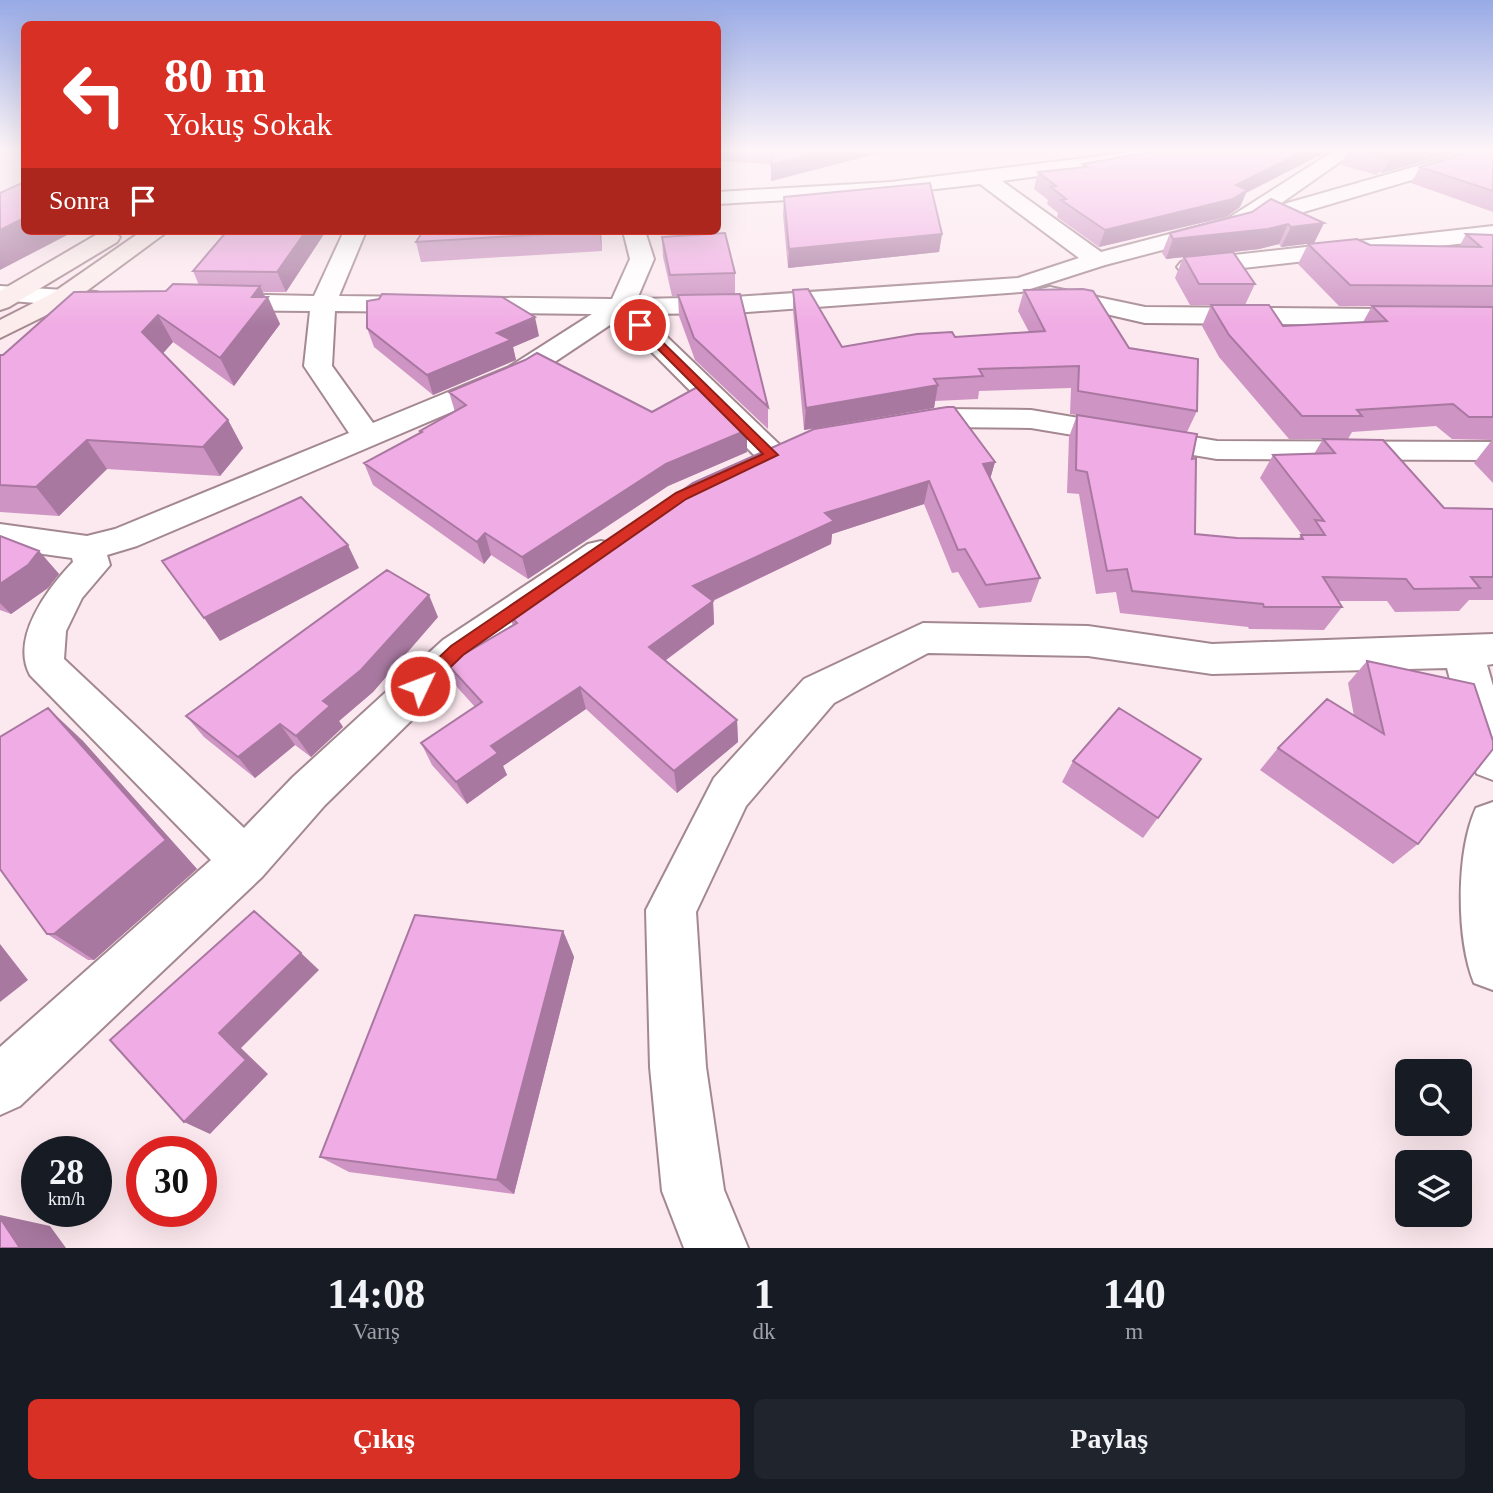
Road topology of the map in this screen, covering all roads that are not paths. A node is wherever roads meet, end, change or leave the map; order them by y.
1 (1029, 210) edge
2 (1256, 210) edge
3 (1283, 210) edge
4 (1235, 224) junction
5 (1493, 233) edge
6 (112, 235) edge
7 (151, 235) edge
8 (353, 235) edge
9 (635, 235) edge
10 (1097, 260) junction
11 (1021, 285) junction
12 (5, 297) edge
13 (60, 299) junction
14 (115, 300) edge
15 (199, 301) edge
16 (323, 303) junction
17 (621, 307) junction
18 (1493, 318) edge
19 (0, 330) edge
20 (873, 430) edge
21 (367, 436) junction
22 (1493, 451) edge
23 (773, 455) edge
24 (628, 534) edge
25 (0, 536) edge
26 (87, 548) junction
27 (1478, 651) edge
28 (1493, 761) edge
29 (1493, 823) edge
30 (245, 861) junction
31 (1493, 964) edge
32 (0, 1086) edge
33 (716, 1248) edge

1 - 10 street
2 - 4 street
3 - 4 street
4 - 10 street
5 - 11 street
6 - 12 main road
7 - 13 main road
8 - 16 street
9 - 17 street
10 - 11 street
11 - 17 street
11 - 18 street
12 - 13 street
13 - 14 street
13 - 19 main road
15 - 16 street
16 - 17 street
16 - 21 street
17 - 21 street
17 - 23 street
20 - 22 street
21 - 26 street
24 - 30 street
25 - 26 street
26 - 30 street
27 - 28 street
27 - 33 street
29 - 31 street
30 - 32 street

